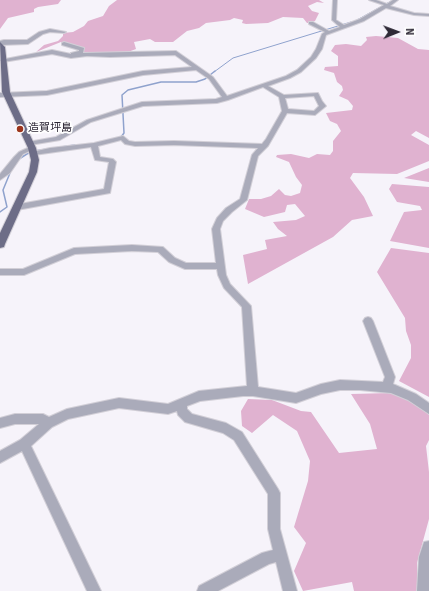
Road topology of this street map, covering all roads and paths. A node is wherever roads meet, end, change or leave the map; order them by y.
1 (335, 0) edge
2 (371, 0) edge
3 (396, 0) edge
4 (386, 6) junction
5 (429, 15) edge
6 (311, 23) dead end
7 (341, 26) junction
8 (325, 30) junction
9 (64, 32) dead end
10 (0, 44) edge
11 (64, 44) dead end
12 (64, 55) junction
13 (82, 55) junction
14 (3, 60) junction
15 (103, 60) dead end
16 (197, 68) junction
17 (265, 86) junction
18 (4, 95) edge
19 (282, 97) junction
20 (226, 99) junction
21 (285, 111) junction
22 (94, 145) junction
23 (265, 146) junction
24 (33, 149) junction
25 (0, 178) edge
26 (17, 207) junction
27 (0, 244) edge
28 (220, 266) junction
29 (0, 272) edge
30 (368, 321) dead end
31 (388, 387) junction
32 (253, 391) junction
33 (181, 404) junction
34 (429, 409) edge
35 (0, 423) edge
36 (48, 423) junction
37 (24, 444) junction
38 (0, 457) edge
39 (429, 547) edge
40 (280, 555) junction
41 (427, 571) edge
42 (94, 591) edge
43 (204, 591) edge
44 (290, 591) edge
45 (424, 591) edge

1 - 7 street
2 - 4 street
3 - 4 street
4 - 5 street
4 - 7 street
6 - 8 street
7 - 8 street
8 - 17 street
9 - 10 street
10 - 14 main road
11 - 12 street
12 - 13 street
12 - 14 street
13 - 15 street
13 - 16 street
14 - 18 main road
16 - 18 street
16 - 20 street
17 - 19 street
17 - 20 street
18 - 24 main road
19 - 21 street
19 - 21 street
20 - 24 street
21 - 23 street
22 - 23 street
22 - 24 street
22 - 26 street
23 - 28 street
24 - 25 street
24 - 26 main road
26 - 27 main road
28 - 29 street
28 - 32 street
30 - 31 street
31 - 32 street
31 - 34 street
32 - 33 street
33 - 36 street
33 - 40 street
35 - 36 street
36 - 37 street
37 - 38 street
37 - 42 street
39 - 41 street
40 - 43 street
40 - 44 street
41 - 45 street

